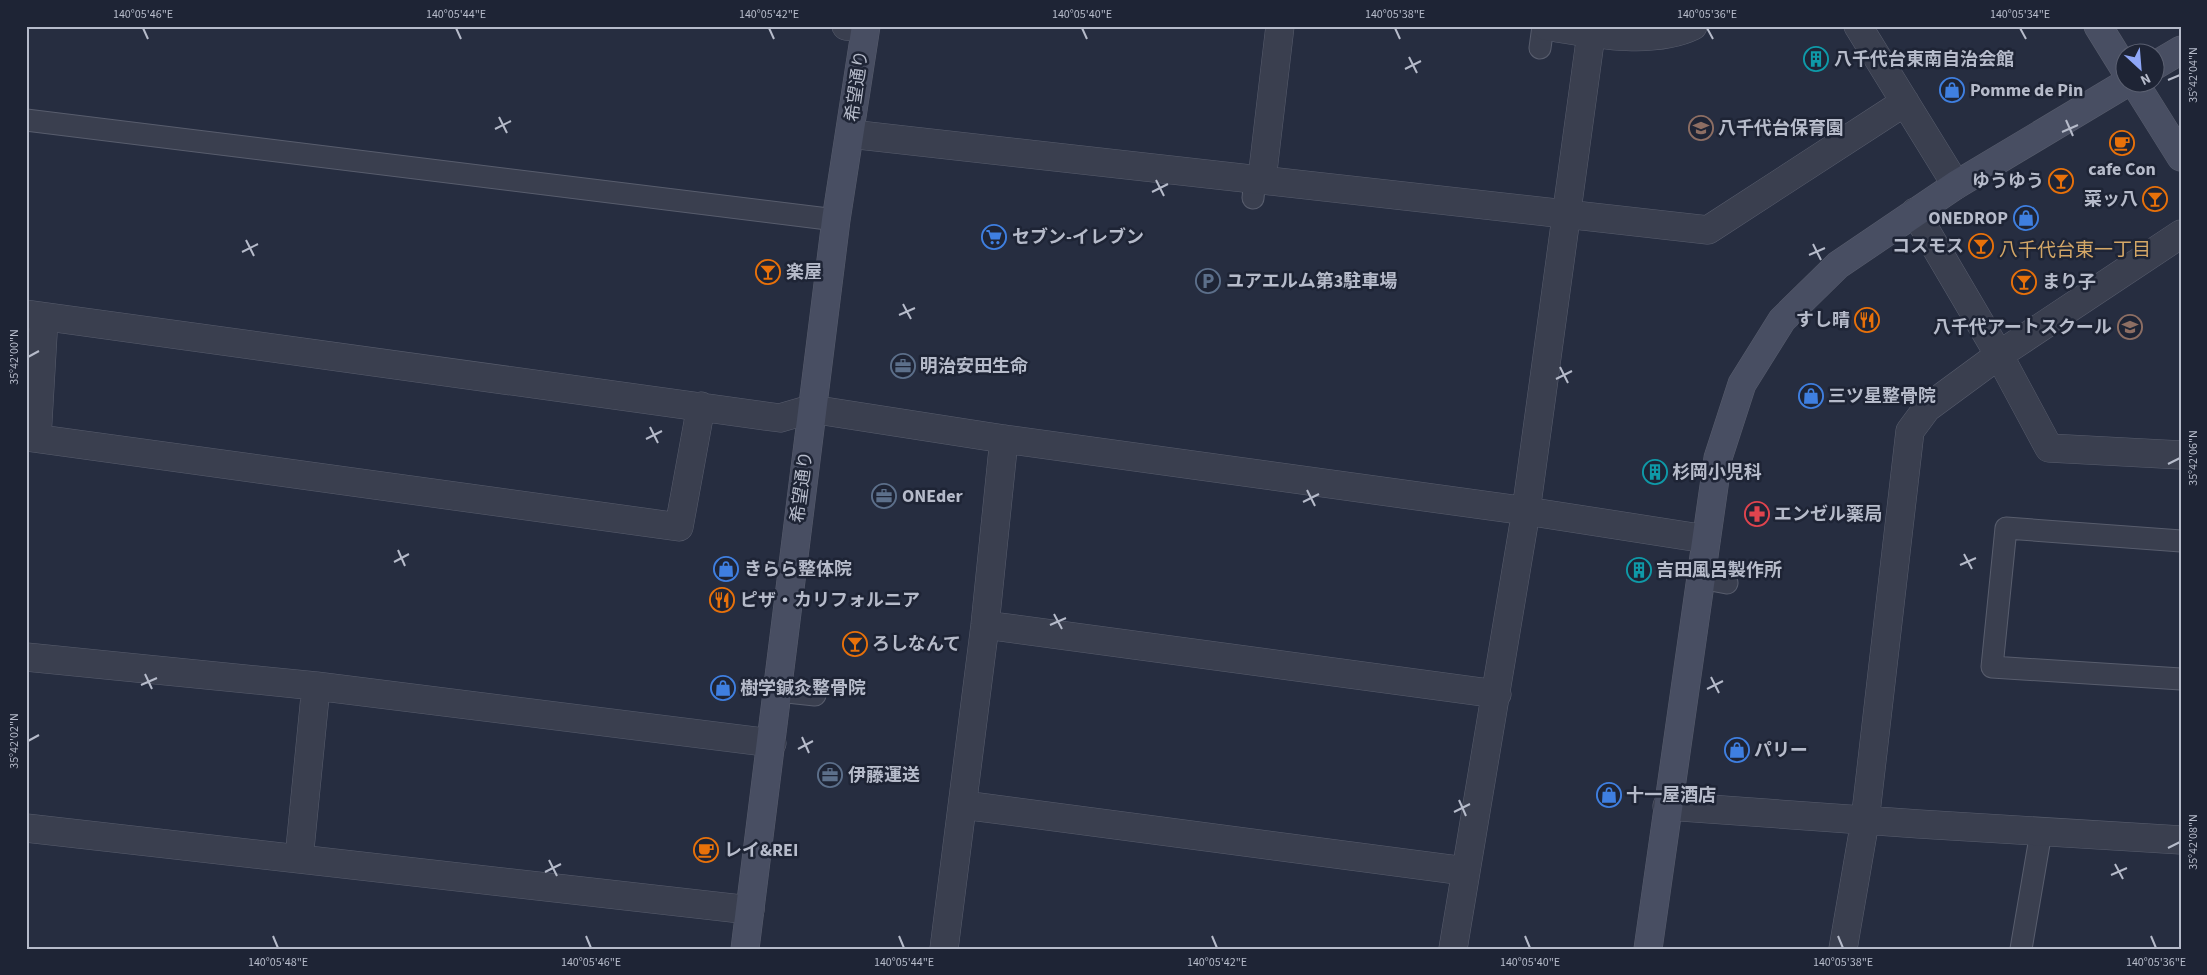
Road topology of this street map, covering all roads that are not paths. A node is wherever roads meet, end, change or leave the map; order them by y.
1 (1280, 26) edge
2 (1693, 26) edge
3 (1858, 26) edge
4 (2098, 26) edge
5 (859, 27) edge
6 (1543, 34) edge
7 (1591, 34) junction
8 (2181, 50) edge
9 (2114, 52) edge
10 (2164, 60) edge
11 (2114, 90) edge
12 (2140, 92) edge
13 (1905, 102) junction
14 (26, 120) edge
15 (850, 134) junction
16 (2181, 157) edge
17 (1257, 185) junction
18 (1956, 185) junction
19 (1915, 212) junction
20 (1568, 213) junction
21 (836, 220) junction
22 (2181, 234) edge
23 (35, 316) edge
24 (1999, 355) junction
25 (701, 406) junction
26 (811, 409) junction
27 (31, 438) edge
28 (1004, 439) junction
29 (2181, 455) edge
30 (1526, 511) junction
31 (1706, 538) junction
32 (2181, 541) edge
33 (1700, 578) junction
34 (1727, 583) dead end
35 (984, 625) junction
36 (26, 657) edge
37 (2181, 678) edge
38 (316, 686) junction
39 (778, 691) junction
40 (1497, 694) junction
41 (815, 695) dead end
42 (772, 742) junction
43 (963, 805) junction
44 (1667, 806) junction
45 (1865, 820) junction
46 (26, 828) edge
47 (2041, 832) junction
48 (2181, 840) edge
49 (299, 859) junction
50 (1465, 871) junction
51 (750, 910) junction
52 (745, 949) edge
53 (944, 949) edge
54 (1453, 949) edge
55 (1648, 949) edge
56 (1843, 949) edge
57 (2021, 949) edge

1 - 17 street
2 - 7 street
3 - 13 street
4 - 9 street
5 - 15 street, 希望通り
6 - 7 street
7 - 20 street
8 - 10 street
11 - 18 street
12 - 16 street
13 - 18 street
13 - 20 street
14 - 21 lane
15 - 17 street
15 - 21 street, 希望通り
17 - 20 street
18 - 19 street
19 - 24 street
19 - 31 street
20 - 30 street
21 - 26 street, 希望通り
22 - 24 street
23 - 25 street
23 - 27 street
24 - 29 street
24 - 45 street
25 - 26 street
25 - 27 street
26 - 28 street
26 - 39 street, 希望通り
28 - 30 street
28 - 35 street
30 - 31 street
30 - 40 street
31 - 33 street
32 - 37 lane
33 - 34 lane
33 - 44 street
35 - 40 street
35 - 43 street
36 - 38 street
38 - 42 street
38 - 49 street
39 - 41 lane
39 - 42 street, 希望通り
40 - 50 street
42 - 51 street, 希望通り
43 - 50 street
43 - 53 street
44 - 45 street
44 - 55 street
45 - 47 street
45 - 56 street
46 - 49 street
47 - 48 street
47 - 57 lane
49 - 51 street
50 - 54 street
51 - 52 street, 希望通り

